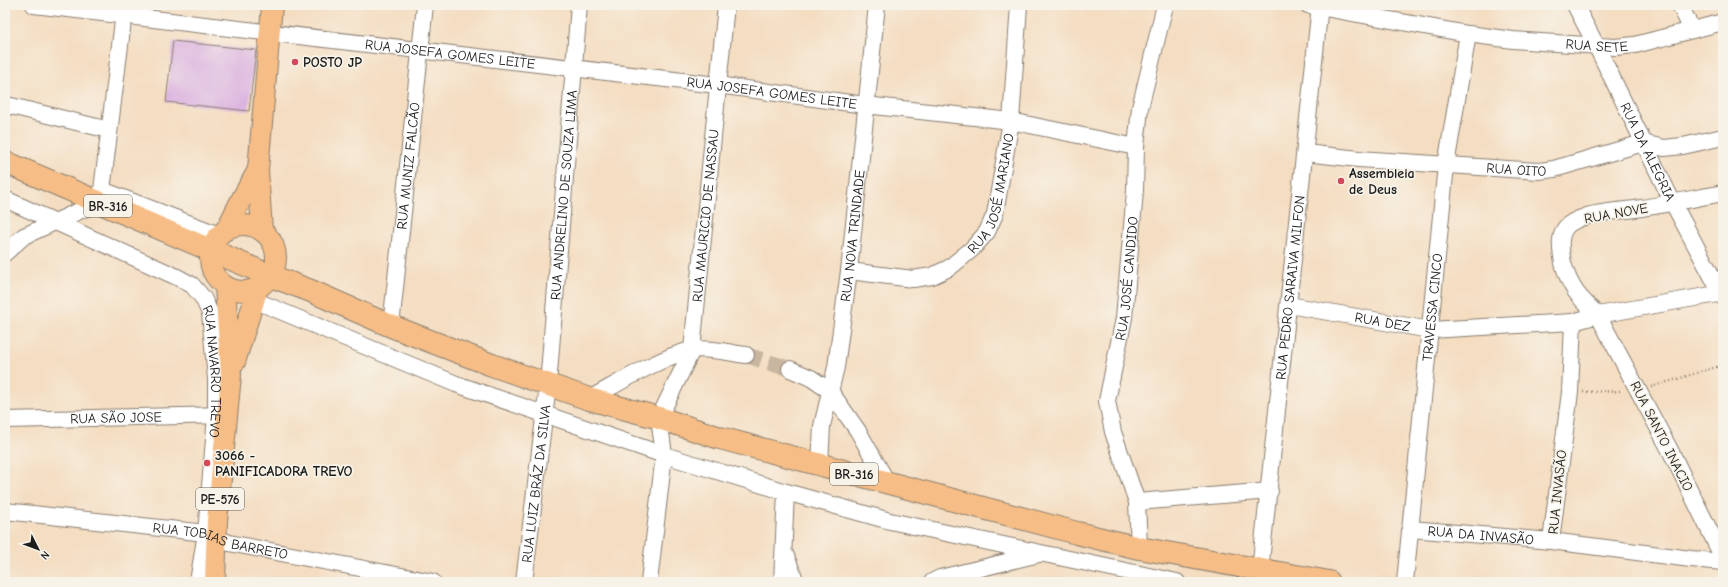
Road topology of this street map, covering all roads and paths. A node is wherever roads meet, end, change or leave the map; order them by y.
1 (34, 5) edge
2 (272, 5) edge
3 (425, 5) edge
4 (579, 5) edge
5 (726, 5) edge
6 (877, 5) edge
7 (1019, 5) edge
8 (1165, 5) edge
9 (1316, 5) edge
10 (1575, 5) edge
11 (1680, 5) edge
12 (125, 10) edge
13 (1723, 22) edge
14 (1692, 30) junction
15 (270, 33) junction
16 (1468, 34) junction
17 (1596, 45) junction
18 (420, 50) junction
19 (573, 69) junction
20 (717, 85) junction
21 (7, 105) edge
22 (865, 106) junction
23 (1012, 121) junction
24 (109, 130) junction
25 (1723, 137) edge
26 (1643, 143) junction
27 (1136, 147) junction
28 (1305, 153) junction
29 (5, 162) edge
30 (1446, 165) junction
31 (258, 170) junction
32 (1723, 193) edge
33 (100, 196) junction
34 (5, 199) edge
35 (1673, 203) junction
36 (56, 222) junction
37 (262, 231) junction
38 (219, 238) junction
39 (5, 253) edge
40 (849, 271) junction
41 (225, 286) junction
42 (261, 288) junction
43 (1722, 294) edge
44 (1289, 305) junction
45 (1598, 315) junction
46 (1573, 322) junction
47 (391, 326) junction
48 (1430, 330) junction
49 (692, 350) junction
50 (746, 356) tunnel mouth
51 (790, 369) tunnel mouth
52 (231, 375) junction
53 (548, 385) junction
54 (830, 391) junction
55 (589, 399) junction
56 (545, 414) junction
57 (222, 416) junction
58 (659, 418) junction
59 (5, 420) edge
60 (664, 455) junction
61 (820, 464) junction
62 (887, 482) junction
63 (1270, 491) junction
64 (786, 492) junction
65 (1137, 502) junction
66 (5, 511) edge
67 (1411, 529) junction
68 (211, 535) junction
69 (1551, 541) junction
70 (1139, 548) junction
71 (784, 550) junction
72 (1043, 553) junction
73 (1723, 558) edge
74 (1723, 562) edge
75 (1260, 571) junction
76 (383, 577) edge
77 (211, 582) edge
78 (434, 582) edge
79 (524, 582) edge
80 (649, 582) edge
81 (782, 582) edge
82 (796, 582) edge
83 (932, 582) edge
84 (1177, 582) edge
85 (1329, 582) edge
86 (1406, 582) edge

1 - 12 street, RUA JOSEFA GOMES LEITE
2 - 15 main road
3 - 18 street, RUA MUNIZ FALCÃO
4 - 19 street, RUA ANDRELINO DE SOUZA LIMA
5 - 20 street, RUA MAURICIO DE NASSAU
6 - 22 street, RUA NOVA TRINDADE
7 - 23 street, RUA JOSÉ MARIANO
8 - 27 street, RUA JOSÉ CANDIDO
9 - 16 street, RUA SETE
9 - 28 street, RUA PEDRO SARAIVA MILFON
10 - 17 street, RUA DA ALEGRIA
11 - 14 street
12 - 15 street, RUA JOSEFA GOMES LEITE
12 - 24 street
13 - 14 street, RUA SETE
14 - 17 street, RUA SETE
15 - 18 street, RUA JOSEFA GOMES LEITE
15 - 31 main road
16 - 17 street, RUA SETE
16 - 30 street, TRAVESSA CINCO
17 - 26 street, RUA DA ALEGRIA
18 - 19 street, RUA JOSEFA GOMES LEITE
18 - 47 street, RUA MUNIZ FALCÃO
19 - 20 street, RUA JOSEFA GOMES LEITE
19 - 53 street, RUA ANDRELINO DE SOUZA LIMA
20 - 22 street, RUA JOSEFA GOMES LEITE
20 - 49 street, RUA MAURICIO DE NASSAU
21 - 24 street
22 - 23 street, RUA JOSEFA GOMES LEITE
22 - 40 street, RUA NOVA TRINDADE
23 - 27 street, RUA JOSEFA GOMES LEITE
23 - 40 street, RUA JOSÉ MARIANO
24 - 33 street
25 - 26 street, RUA OITO
26 - 30 street, RUA OITO
26 - 35 street, RUA DA ALEGRIA
27 - 65 street, RUA JOSÉ CANDIDO
28 - 30 street, RUA OITO
28 - 44 street, RUA PEDRO SARAIVA MILFON
29 - 33 highway, BR-316
30 - 48 street, TRAVESSA CINCO
31 - 37 main road
31 - 38 main road
32 - 35 street, RUA NOVE
33 - 36 street
33 - 38 highway, BR-316
34 - 36 street
35 - 43 street, RUA DA ALEGRIA
35 - 45 street, RUA NOVE
36 - 39 street
36 - 57 street, RUA NAVARRO TREVO
37 - 38 main road
37 - 42 main road
38 - 41 main road
38 - 42 highway, BR-316
40 - 54 street, RUA NOVA TRINDADE
41 - 42 main road
41 - 52 main road, PE-576
42 - 47 highway, BR-316
42 - 52 main road, PE-576
42 - 56 street
43 - 45 street
44 - 48 street, RUA DEZ
44 - 63 street, RUA PEDRO SARAIVA MILFON
45 - 46 street
45 - 73 street, RUA SANTO INACIO
46 - 48 street, RUA DEZ
46 - 69 street, RUA INVASÃO
47 - 53 highway, BR-316
48 - 67 street, TRAVESSA CINCO
49 - 50 street
49 - 55 street
49 - 58 street, RUA MAURICIO DE NASSAU
51 - 54 street
52 - 57 main road, PE-576
53 - 55 highway, BR-316
53 - 56 street, RUA LUIZ BRÁZ DA SILVA
54 - 61 street, RUA NOVA TRINDADE
54 - 62 street
55 - 58 highway, BR-316
56 - 60 street
56 - 79 street, RUA LUIZ BRÁZ DA SILVA
57 - 59 street, RUA SÃO JOSE
57 - 68 main road, PE-576
58 - 60 street
58 - 61 highway, BR-316
60 - 64 street
60 - 80 street
61 - 62 highway, BR-316
62 - 70 highway, BR-316
63 - 65 street
63 - 75 street, RUA PEDRO SARAIVA MILFON
64 - 71 street
64 - 72 street
65 - 70 street, RUA JOSÉ CANDIDO
66 - 68 street, RUA TOBIAS BARRETO
67 - 69 street, RUA DA INVASÃO
67 - 86 street, TRAVESSA CINCO
68 - 76 street, RUA TOBIAS BARRETO
68 - 77 main road, PE-576
69 - 74 street, RUA INVASÃO
70 - 75 highway, BR-316
71 - 81 street
71 - 82 street
72 - 83 street
72 - 84 street
75 - 85 highway, BR-316
76 - 78 street, RUA TOBIAS BARRETO

